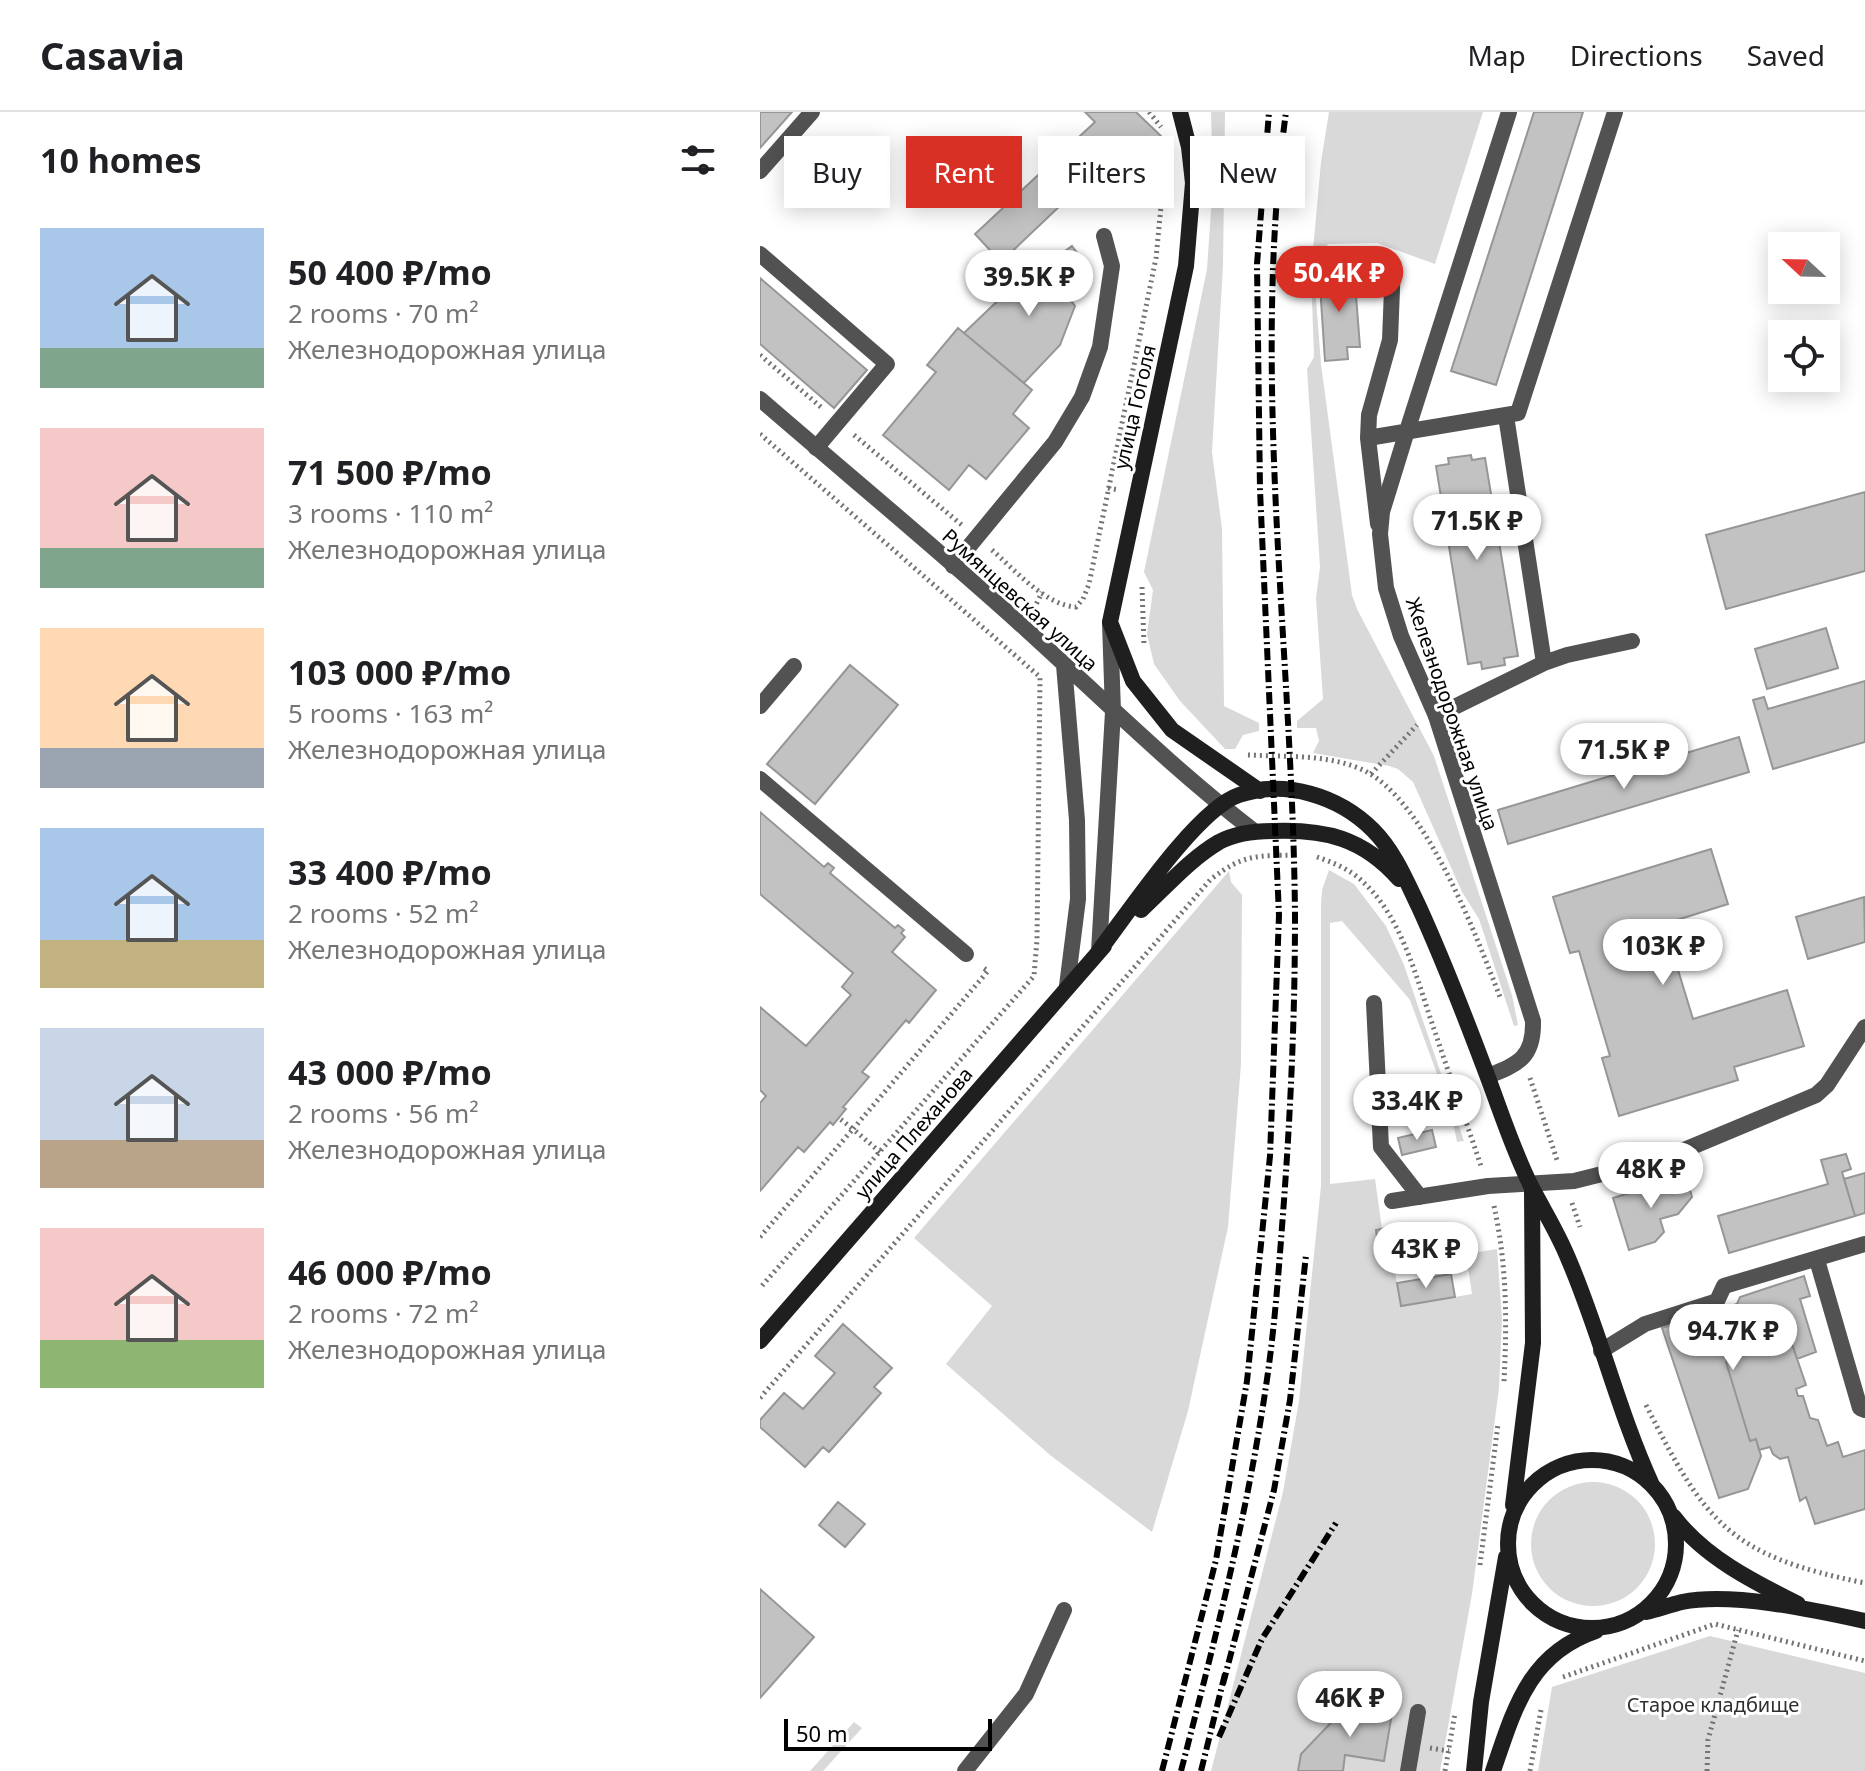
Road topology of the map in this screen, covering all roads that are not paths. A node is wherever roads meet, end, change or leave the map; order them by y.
1 (812, 112) edge
2 (1180, 112) edge
3 (1509, 112) edge
4 (1615, 112) edge
5 (760, 171) edge
6 (1104, 236) dead end
7 (760, 254) edge
8 (1393, 264) dead end
9 (760, 399) edge
10 (1506, 416) junction
11 (1407, 431) junction
12 (1368, 438) junction
13 (816, 448) junction
14 (1380, 534) junction
15 (953, 566) junction
16 (1110, 622) junction
17 (1632, 641) dead end
18 (1544, 663) junction
19 (1064, 665) junction
20 (794, 666) dead end
21 (760, 706) edge
22 (1113, 712) junction
23 (1436, 716) junction
24 (760, 779) edge
25 (1260, 791) junction
26 (1219, 805) junction
27 (1254, 831) junction
28 (1416, 903) junction
29 (1099, 951) junction
30 (966, 954) road end
31 (1067, 986) junction
32 (1374, 1003) dead end
33 (1865, 1027) edge
34 (1488, 1076) junction
35 (1531, 1186) junction
36 (1420, 1197) junction
37 (1392, 1201) dead end
38 (1865, 1244) edge
39 (1817, 1260) junction
40 (760, 1341) edge
41 (1601, 1351) junction
42 (1865, 1410) edge
43 (1652, 1485) junction
44 (1670, 1511) junction
45 (1512, 1517) junction
46 (1507, 1548) junction
47 (1806, 1608) junction
48 (1064, 1610) dead end
49 (1642, 1613) junction
50 (1865, 1621) edge
51 (1614, 1625) junction
52 (1418, 1712) dead end
53 (965, 1771) edge
54 (1408, 1771) edge
55 (1474, 1771) edge
56 (1493, 1771) edge

1 - 5 street
2 - 16 main road, улица Гоголя
3 - 11 street, Железнодорожная улица
4 - 10 street
6 - 15 street
7 - 13 street
8 - 12 street
9 - 13 street, Румянцевская улица
10 - 11 street
10 - 18 street
11 - 12 street
11 - 14 street, Железнодорожная улица
12 - 14 street
13 - 15 street, Румянцевская улица
14 - 23 street, Железнодорожная улица
15 - 19 street, Румянцевская улица
16 - 22 street, улица Гоголя
16 - 25 main road, Румянцевская улица
17 - 18 street
18 - 23 street
19 - 22 street, Румянцевская улица
19 - 31 street
20 - 21 street
22 - 26 street, Румянцевская улица
22 - 29 street, улица Гоголя
23 - 34 street, Железнодорожная улица
24 - 30 street
25 - 26 main road
25 - 28 main road
26 - 27 street, Румянцевская улица
26 - 29 main road, улица Плеханова
27 - 28 main road
27 - 29 main road, улица Плеханова
28 - 34 main road
29 - 31 main road, улица Плеханова
31 - 40 main road, улица Плеханова
32 - 36 street
33 - 35 street
34 - 35 main road
35 - 36 street
35 - 41 main road
35 - 45 main road
36 - 37 street
38 - 39 street
39 - 41 street
39 - 42 street
41 - 43 main road
43 - 44 main road
43 - 45 main road
44 - 47 main road
44 - 49 main road
45 - 46 main road
46 - 51 main road
46 - 55 main road
47 - 49 main road
47 - 50 main road
48 - 53 street
49 - 51 main road
51 - 56 main road
52 - 54 street

